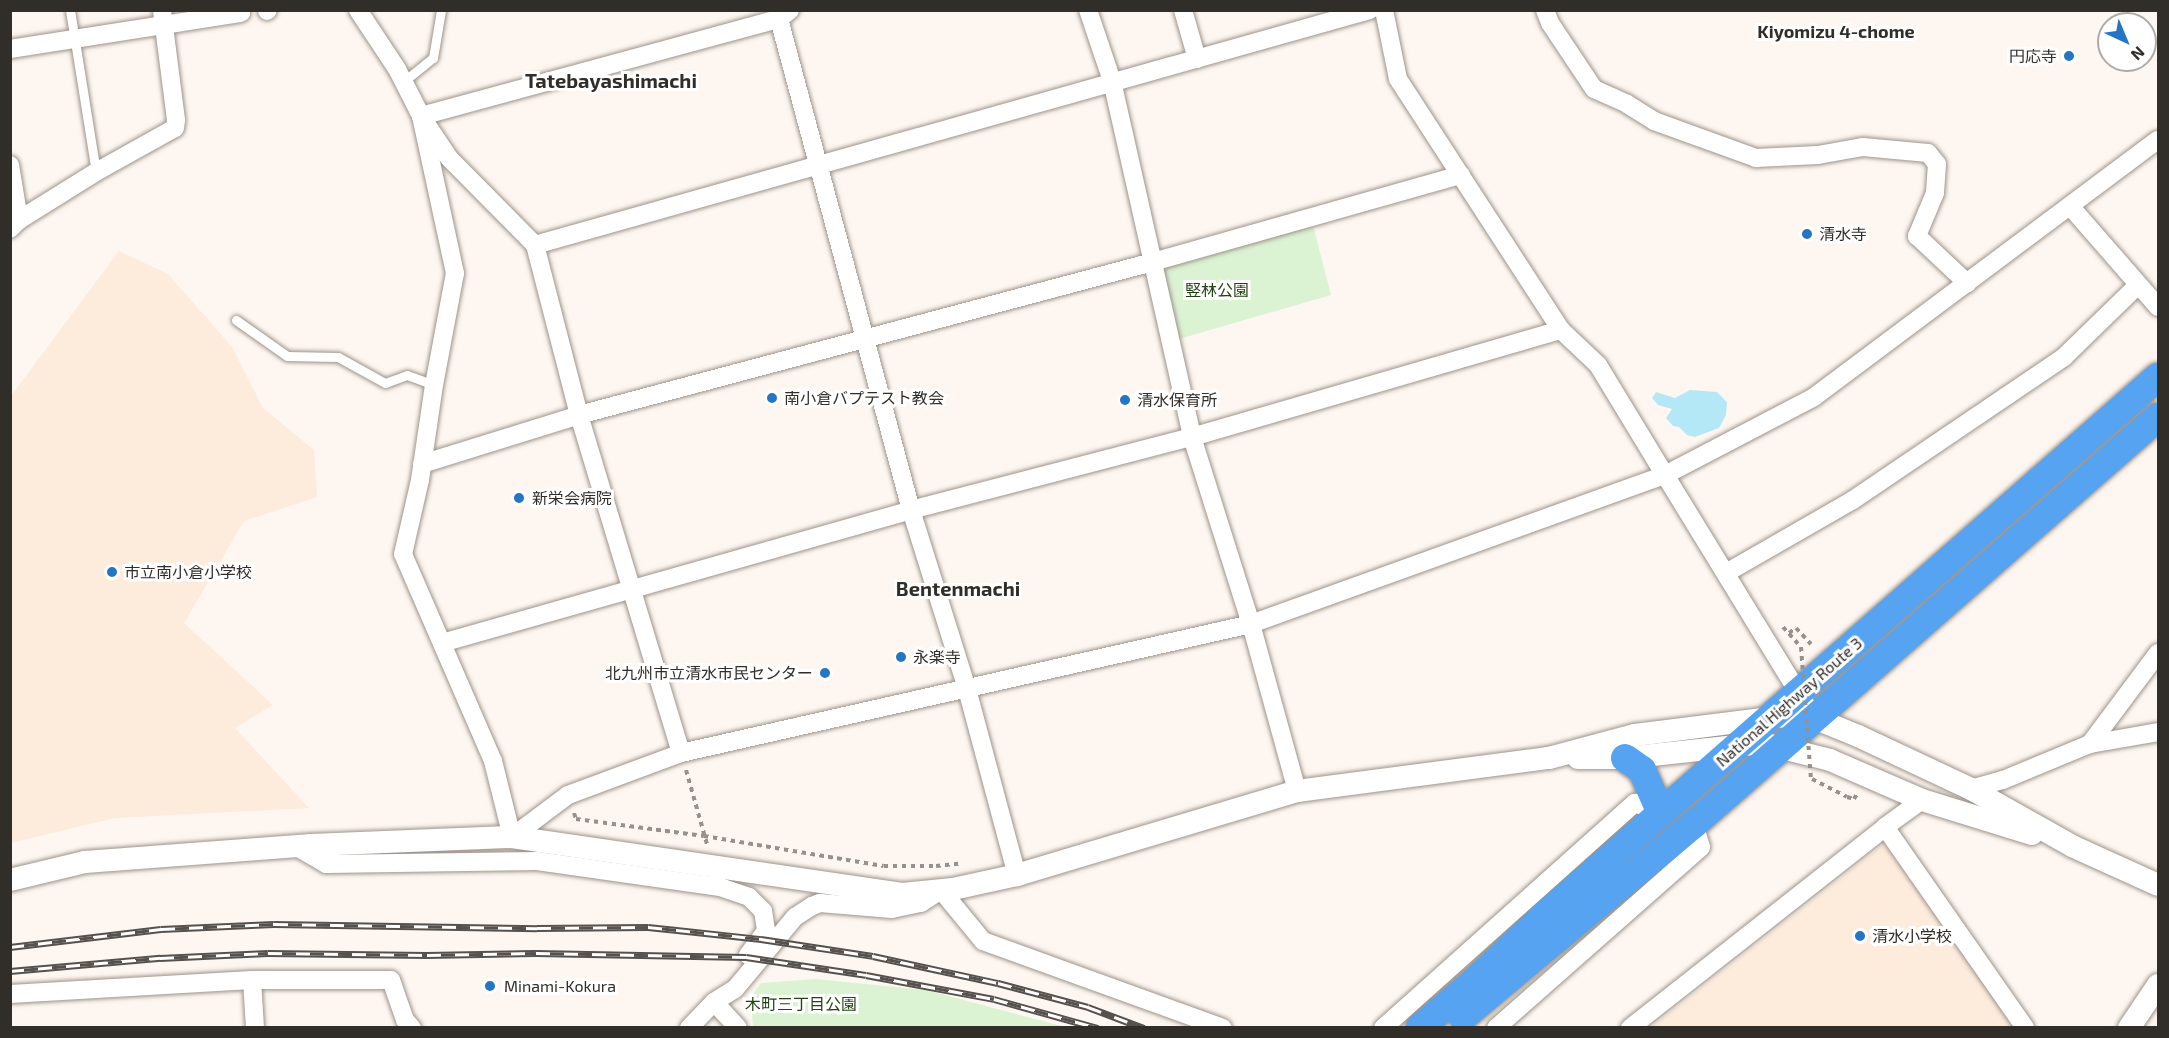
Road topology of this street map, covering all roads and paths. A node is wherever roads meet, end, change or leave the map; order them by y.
1 (70, 10) edge
2 (358, 10) edge
3 (441, 10) edge
4 (1088, 10) edge
5 (1183, 10) edge
6 (1370, 10) edge
7 (1384, 10) edge
8 (1545, 10) edge
9 (241, 13) dead end
10 (781, 13) edge
11 (163, 17) edge
12 (74, 38) junction
13 (10, 49) edge
14 (1197, 59) junction
15 (1112, 81) junction
16 (403, 82) junction
17 (421, 116) junction
18 (2158, 140) edge
19 (10, 165) edge
20 (818, 166) junction
21 (96, 172) junction
22 (1461, 175) junction
23 (2070, 206) junction
24 (15, 225) edge
25 (535, 245) junction
26 (1153, 262) junction
27 (1967, 283) junction
28 (2138, 285) junction
29 (2158, 307) edge
30 (236, 320) dead end
31 (1561, 330) junction
32 (865, 338) junction
33 (2158, 377) edge
34 (434, 385) junction
35 (579, 415) junction
36 (2158, 417) edge
37 (1192, 437) junction
38 (422, 464) junction
39 (1665, 475) junction
40 (911, 510) junction
41 (1726, 573) junction
42 (631, 588) junction
43 (1251, 624) junction
44 (1789, 633) dead end
45 (442, 643) junction
46 (1811, 644) dead end
47 (1801, 647) dead end
48 (2158, 653) edge
49 (1823, 673) junction
50 (1855, 682) junction
51 (967, 689) junction
52 (1798, 693) junction
53 (1771, 717) junction
54 (1814, 718) junction
55 (2158, 732) edge
56 (1858, 736) junction
57 (1739, 744) junction
58 (2090, 744) junction
59 (1781, 747) junction
60 (681, 753) junction
61 (1550, 758) junction
62 (1625, 758) junction
63 (1971, 789) junction
64 (1298, 791) junction
65 (1858, 792) dead end
66 (567, 795) junction
67 (1922, 800) junction
68 (1954, 811) junction
69 (1661, 813) junction
70 (1694, 824) junction
71 (1885, 827) junction
72 (704, 836) junction
73 (512, 837) junction
74 (295, 846) junction
75 (2072, 846) junction
76 (969, 862) dead end
77 (714, 867) junction
78 (1017, 875) junction
79 (10, 880) edge
80 (2158, 885) edge
81 (940, 890) junction
82 (252, 980) junction
83 (2158, 985) edge
84 (1482, 988) junction
85 (10, 994) edge
86 (714, 1002) junction
87 (255, 1028) edge
88 (412, 1028) edge
89 (689, 1028) edge
90 (738, 1028) edge
91 (1223, 1028) edge
92 (1383, 1028) edge
93 (1420, 1028) edge
94 (1451, 1028) edge
95 (1496, 1028) edge
96 (1630, 1028) edge
97 (2025, 1028) edge
98 (2129, 1028) edge

1 - 12 lane
2 - 16 street
3 - 16 lane
4 - 15 street
5 - 14 street
6 - 14 street
7 - 22 street
8 - 27 street
9 - 11 street
10 - 17 street
10 - 20 street
11 - 12 street
11 - 21 street
12 - 13 street
12 - 21 lane
14 - 15 street
15 - 20 street
15 - 26 street
16 - 17 street
17 - 25 street
17 - 34 street
18 - 23 street
19 - 24 street
20 - 25 street
20 - 32 street
21 - 24 street
22 - 26 street
22 - 31 street
23 - 27 street
23 - 28 street
25 - 35 street
26 - 32 street
26 - 37 street
27 - 39 street
28 - 29 street
28 - 41 street
30 - 34 lane
31 - 37 street
31 - 39 street
32 - 35 street
32 - 40 street
33 - 49 highway, National Highway Route 3
34 - 38 street
35 - 38 street
35 - 42 street
36 - 50 highway, National Highway Route 3
37 - 40 street
37 - 43 street
38 - 45 street
39 - 41 street
39 - 43 street
40 - 42 street
40 - 51 street
41 - 52 street
42 - 45 street
42 - 60 street
43 - 51 street
43 - 64 street
44 - 46 path
45 - 73 street
47 - 65 path, bridge
48 - 58 street
49 - 52 highway, National Highway Route 3
49 - 54 street
50 - 54 highway, National Highway Route 3
50 - 56 street
51 - 60 street
51 - 78 street
52 - 53 highway, National Highway Route 3
52 - 54 street
53 - 54 street
53 - 57 highway, National Highway Route 3
53 - 61 street
54 - 56 street
54 - 59 highway, National Highway Route 3
54 - 68 street
55 - 58 street
56 - 63 street
57 - 59 street
57 - 62 street
57 - 69 highway, National Highway Route 3
58 - 63 street
59 - 67 street
59 - 70 highway, National Highway Route 3
60 - 66 street
60 - 72 path
61 - 62 street
61 - 64 street
62 - 69 highway
63 - 75 street
64 - 78 street
66 - 72 path
66 - 73 street
67 - 68 street
67 - 71 street
68 - 75 street
69 - 84 highway, National Highway Route 3
69 - 92 street
70 - 84 highway, National Highway Route 3
70 - 95 street
71 - 96 street
71 - 97 street
72 - 76 path
72 - 77 path
73 - 74 street
73 - 77 street
74 - 79 street
74 - 86 street
75 - 80 street
77 - 81 street
78 - 81 street
81 - 86 street
81 - 91 street
82 - 85 street
82 - 87 street
82 - 88 street
83 - 98 street
84 - 93 highway, National Highway Route 3
84 - 94 highway, National Highway Route 3
86 - 89 street
86 - 90 street

